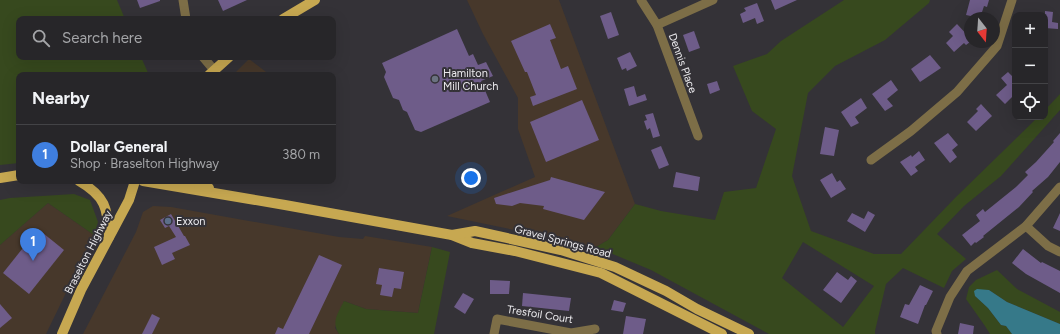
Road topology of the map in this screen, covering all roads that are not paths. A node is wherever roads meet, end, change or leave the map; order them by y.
1 (183, 0) edge
2 (316, 0) edge
3 (641, 0) edge
4 (713, 0) edge
5 (1012, 0) edge
6 (186, 16) edge
7 (288, 16) edge
8 (657, 25) junction
9 (204, 60) edge
10 (226, 60) edge
11 (210, 72) edge
12 (212, 72) edge
13 (698, 136) dead end
14 (871, 160) dead end
15 (16, 175) edge
16 (0, 178) edge
17 (84, 184) edge
18 (134, 184) edge
19 (161, 184) edge
20 (199, 184) edge
21 (1060, 187) edge
22 (225, 195) junction
23 (1026, 226) junction
24 (452, 235) junction
25 (109, 237) junction
26 (1060, 252) edge
27 (595, 330) dead end
28 (62, 334) edge
29 (494, 334) edge
30 (722, 334) edge
31 (749, 334) edge
32 (937, 334) edge

1 - 6 street
2 - 7 main road
3 - 8 street, Dennis Place
4 - 8 street
5 - 14 street
8 - 13 street, Dennis Place
9 - 11 street
10 - 12 main road
15 - 16 main road
17 - 25 main road
18 - 25 main road, Braselton Highway
19 - 22 main road, Gravel Springs Road
20 - 22 main road
21 - 23 street
22 - 24 main road, Gravel Springs Road
23 - 26 street
23 - 32 street
24 - 30 main road, Gravel Springs Road
24 - 31 main road, Gravel Springs Road
25 - 28 main road, Braselton Highway
27 - 29 street, Tresfoil Court

